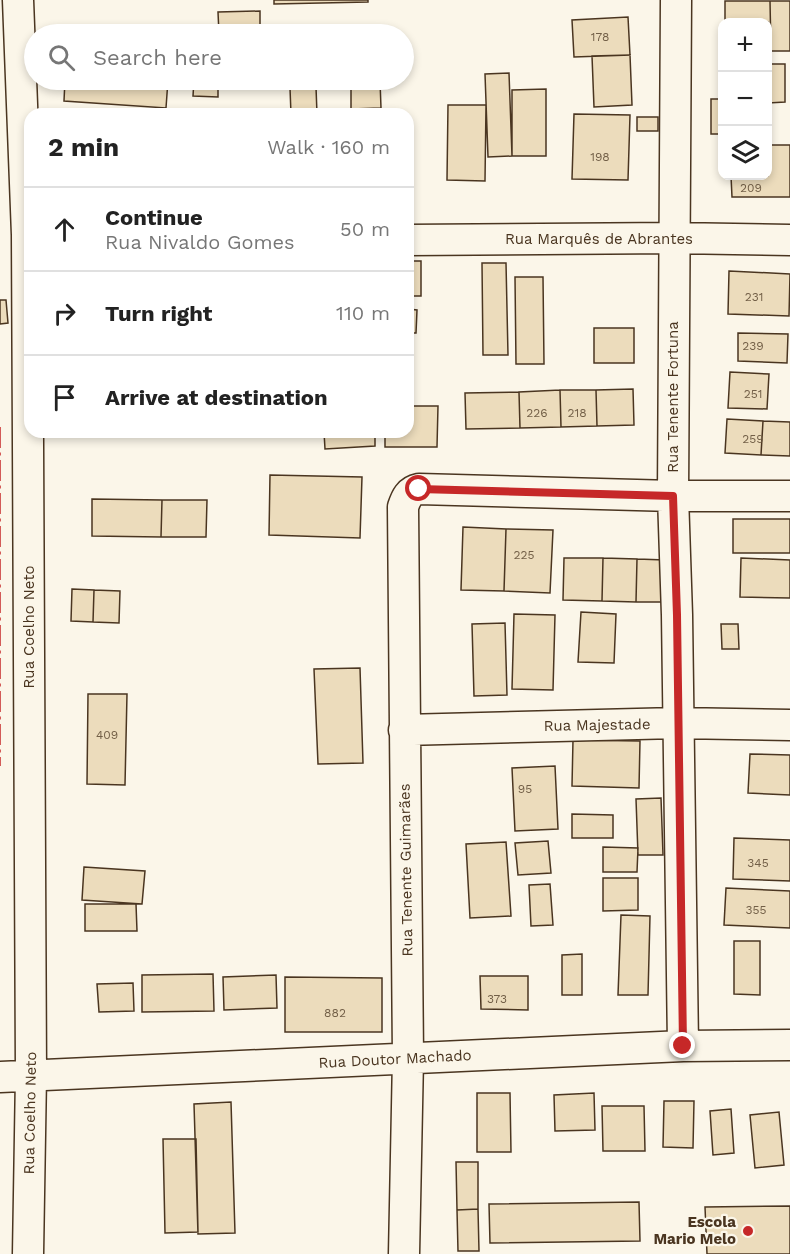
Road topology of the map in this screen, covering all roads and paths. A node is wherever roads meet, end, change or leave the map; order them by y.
1 (18, 0) edge
2 (676, 0) edge
3 (19, 235) edge
4 (674, 238) junction
5 (414, 240) edge
6 (790, 240) edge
7 (673, 496) junction
8 (790, 496) edge
9 (677, 723) junction
10 (790, 725) edge
11 (404, 730) junction
12 (790, 1045) edge
13 (683, 1046) junction
14 (408, 1058) junction
15 (31, 1075) junction
16 (0, 1077) edge
17 (27, 1254) edge
18 (404, 1254) edge

1 - 3 street, Rua Coelho Neto
2 - 4 street, Rua Tenente Fortuna
3 - 15 street, Rua Coelho Neto
4 - 5 street, Rua Marquês de Abrantes
4 - 6 street, Rua Marquês de Abrantes
4 - 7 street, Rua Tenente Fortuna
7 - 8 street
7 - 9 street, Rua Tenente Fortuna
7 - 11 street, Rua Tenente Guimarães
9 - 10 street, Rua Majestade
9 - 11 street, Rua Majestade
9 - 13 street, Rua Tenente Fortuna
11 - 14 street, Rua Tenente Guimarães
12 - 13 street, Rua Doutor Machado
13 - 14 street, Rua Doutor Machado
14 - 15 street, Rua Doutor Machado
14 - 18 street, Rua Tenente Guimarães
15 - 16 street, Rua Doutor Machado
15 - 17 street, Rua Coelho Neto

